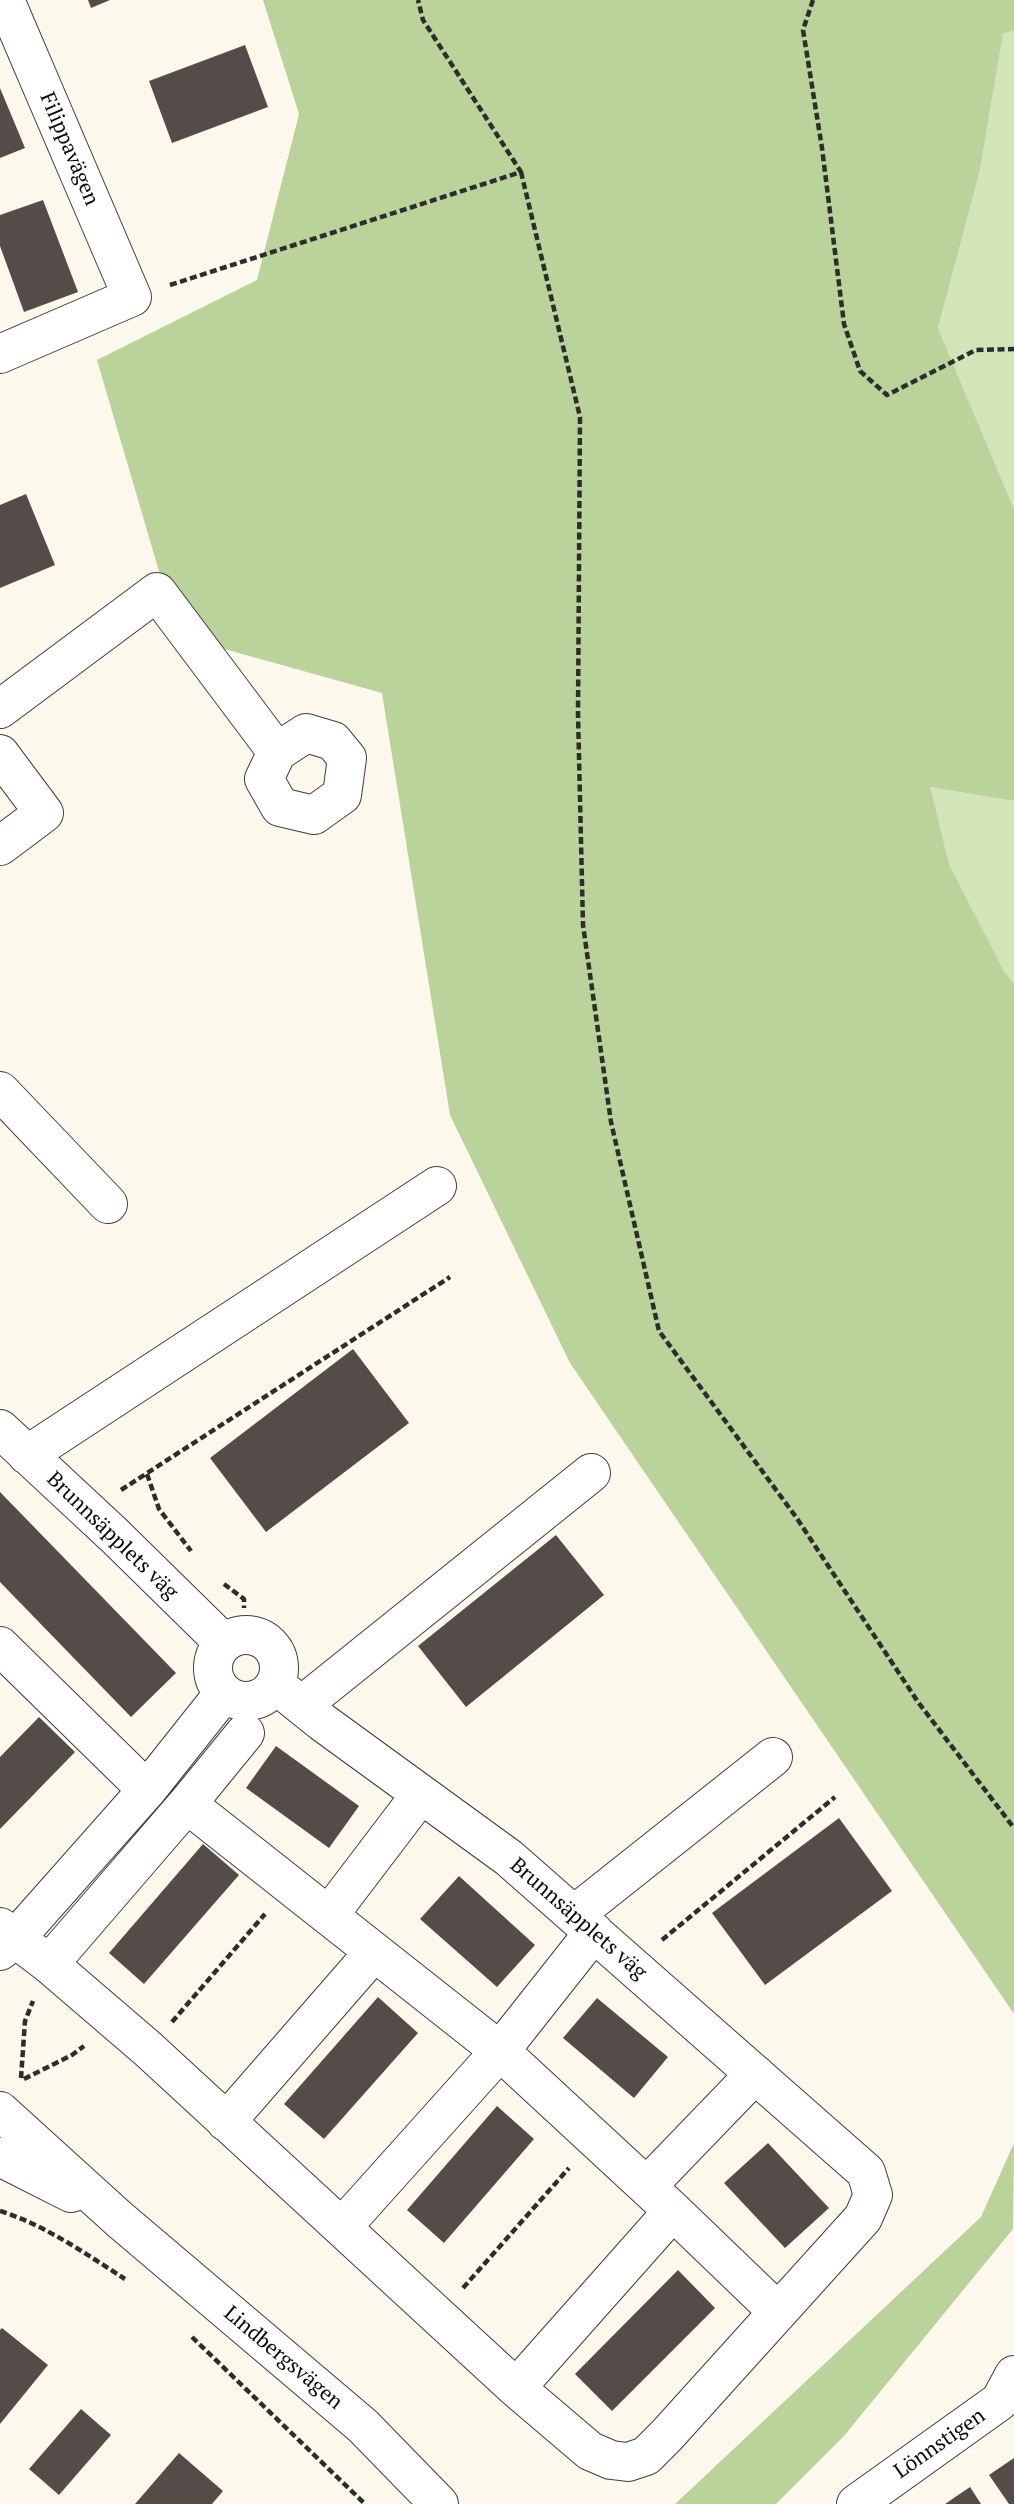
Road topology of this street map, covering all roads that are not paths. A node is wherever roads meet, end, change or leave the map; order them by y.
1 (5, 0) edge
2 (0, 354) edge
3 (0, 709) edge
4 (277, 752) dead end
5 (0, 754) edge
6 (0, 846) edge
7 (0, 1091) edge
8 (437, 1186) dead end
9 (108, 1204) dead end
10 (13, 1442) edge
11 (591, 1473) dead end
12 (235, 1639) junction
13 (0, 1646) edge
14 (224, 1693) junction
15 (289, 1695) junction
16 (245, 1733) dead end
17 (773, 1757) dead end
18 (148, 1790) junction
19 (421, 1794) junction
20 (187, 1804) junction
21 (329, 1915) junction
22 (584, 1924) junction
23 (5, 1939) edge
24 (374, 1952) junction
25 (49, 1964) junction
26 (0, 1975) edge
27 (500, 2051) junction
28 (755, 2074) junction
29 (0, 2111) edge
30 (226, 2122) junction
31 (0, 2157) edge
32 (660, 2199) junction
33 (119, 2219) junction
34 (342, 2226) junction
35 (778, 2312) junction
36 (1014, 2375) edge
37 (516, 2388) junction
38 (439, 2504) edge
39 (856, 2504) edge

1 - 2 street, Filippavägen
3 - 4 street
5 - 6 street
7 - 9 street
8 - 10 street
10 - 12 street, Brunnsäpplets väg
11 - 15 street
12 - 14 street
12 - 15 street
13 - 18 street
14 - 15 street
14 - 18 street
15 - 19 street, Brunnsäpplets väg
16 - 20 street
17 - 22 street
18 - 23 street
19 - 21 street
19 - 22 street, Brunnsäpplets väg
20 - 21 street
20 - 25 street
21 - 24 street
22 - 27 street
22 - 28 street, Brunnsäpplets väg
23 - 25 street
23 - 26 street
24 - 27 street
24 - 30 street
25 - 30 street
27 - 32 street
27 - 34 street
28 - 32 street
28 - 35 street, Brunnsäpplets väg
29 - 33 street, Lindbergsvägen
30 - 34 street
31 - 33 street, Lindbergsvägen
32 - 35 street
32 - 37 street
33 - 38 street, Lindbergsvägen
34 - 37 street
35 - 37 street
36 - 39 street, Lönnstigen

